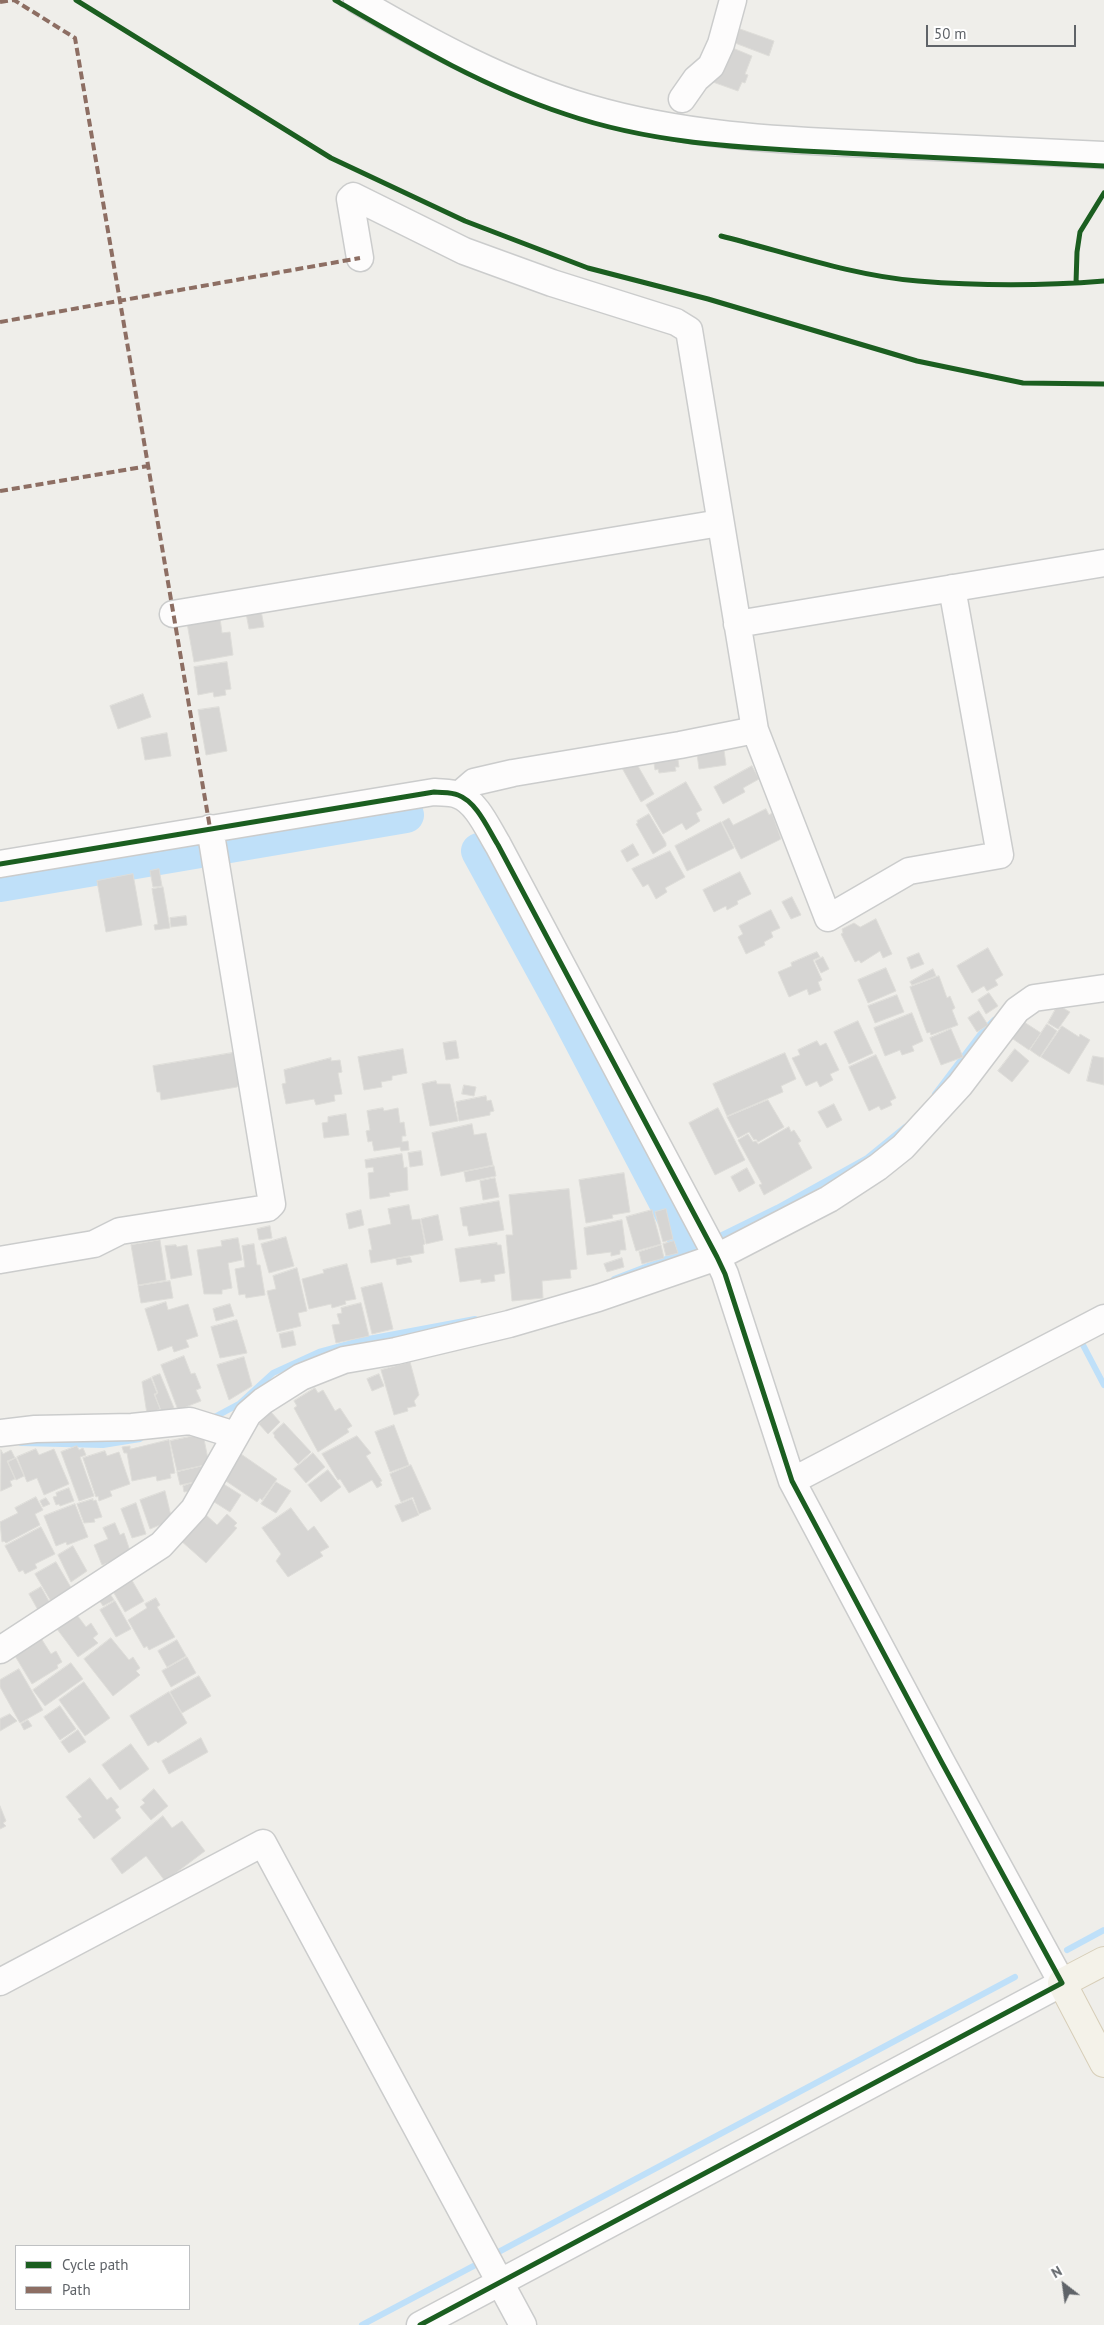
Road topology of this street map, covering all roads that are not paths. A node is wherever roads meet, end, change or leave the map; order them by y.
1 (357, 0) edge
2 (733, 0) edge
3 (682, 99) dead end
4 (1104, 155) edge
5 (360, 258) dead end
6 (720, 523) junction
7 (1104, 563) edge
8 (952, 588) junction
9 (173, 614) dead end
10 (737, 624) junction
11 (755, 730) junction
12 (459, 795) junction
13 (210, 828) junction
14 (0, 864) edge
15 (1104, 988) edge
16 (717, 1257) junction
17 (0, 1260) edge
18 (1104, 1318) edge
19 (0, 1432) edge
20 (236, 1435) junction
21 (792, 1481) junction
22 (0, 1650) edge
23 (1104, 1961) edge
24 (0, 1982) edge
25 (1062, 1983) junction
26 (1104, 2063) edge
27 (491, 2265) junction
28 (420, 2325) edge
29 (523, 2325) edge

1 - 4 street
2 - 3 street
5 - 6 street
6 - 9 street
6 - 10 street
7 - 8 street
8 - 10 street
8 - 11 street
10 - 11 street
11 - 12 street
12 - 13 street
12 - 16 street
13 - 14 street
13 - 17 street
15 - 16 street
16 - 20 street
16 - 21 street
18 - 21 street
19 - 20 street
20 - 22 street
21 - 25 street
23 - 25 main road
24 - 27 street
25 - 26 main road
25 - 27 street
27 - 28 street
27 - 29 street

